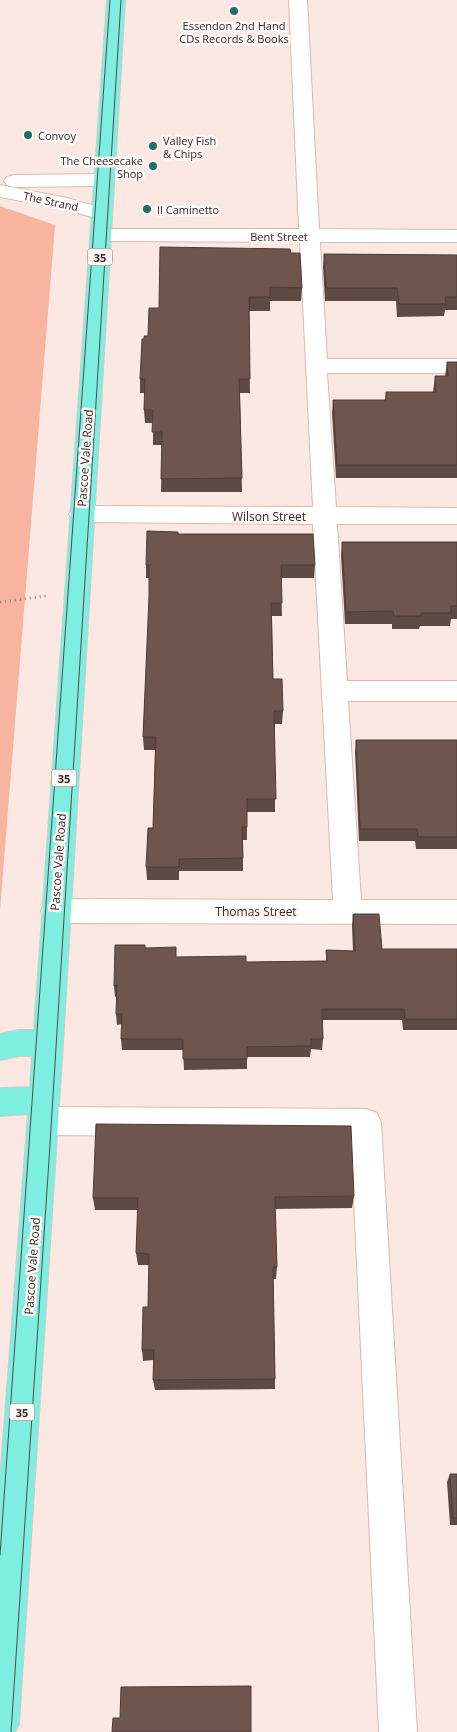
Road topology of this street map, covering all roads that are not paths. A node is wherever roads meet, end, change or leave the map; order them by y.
1 (116, 0) edge
2 (298, 0) edge
3 (104, 180) junction
4 (0, 181) edge
5 (0, 191) edge
6 (102, 214) junction
7 (101, 236) junction
8 (310, 236) junction
9 (457, 236) edge
10 (316, 366) junction
11 (457, 366) edge
12 (82, 514) junction
13 (325, 516) junction
14 (457, 516) edge
15 (335, 691) junction
16 (457, 691) edge
17 (55, 911) junction
18 (348, 911) junction
19 (457, 912) edge
20 (48, 1042) junction
21 (0, 1047) edge
22 (0, 1102) edge
23 (42, 1110) junction
24 (0, 1724) edge
25 (398, 1732) edge

1 - 3 main road, Pascoe Vale Road / 35
2 - 8 street
3 - 4 street, The Strand
3 - 6 main road, Pascoe Vale Road / 35
5 - 6 street, The Strand
6 - 7 main road, Pascoe Vale Road / 35
7 - 8 street, Bent Street
7 - 12 main road, Pascoe Vale Road / 35
8 - 9 street, Bent Street
8 - 10 street
10 - 11 street
10 - 13 street
12 - 13 street, Wilson Street
12 - 17 main road, Pascoe Vale Road / 35
13 - 14 street, Wilson Street
13 - 15 street
15 - 16 street
15 - 18 street
17 - 18 street, Thomas Street
17 - 20 main road, Pascoe Vale Road / 35
18 - 19 street, Thomas Street
20 - 21 main road
20 - 23 main road, Pascoe Vale Road / 35
22 - 23 main road
23 - 24 main road, Pascoe Vale Road / 35
23 - 25 street

